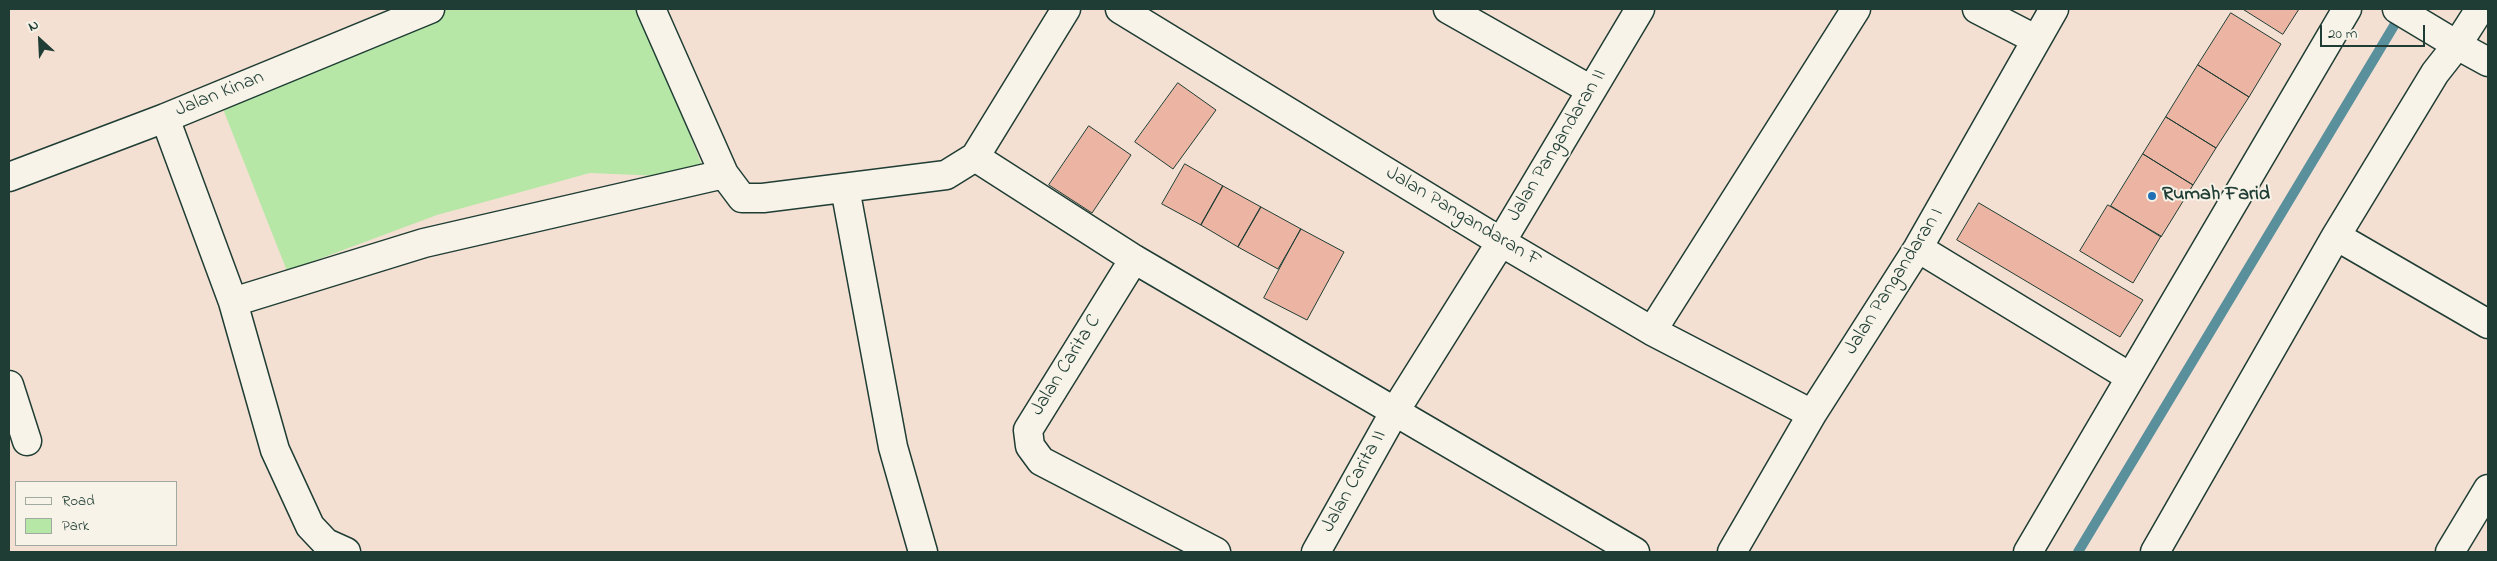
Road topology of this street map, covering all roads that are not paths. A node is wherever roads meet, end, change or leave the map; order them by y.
1 (430, 9) edge
2 (651, 9) edge
3 (1066, 9) edge
4 (1120, 9) edge
5 (1448, 9) edge
6 (1640, 9) edge
7 (1856, 9) edge
8 (1977, 9) edge
9 (2054, 9) edge
10 (2347, 9) edge
11 (2397, 9) edge
12 (2480, 9) edge
13 (2035, 39) junction
14 (2448, 40) junction
15 (2488, 62) edge
16 (1591, 90) junction
17 (164, 118) junction
18 (975, 157) junction
19 (724, 174) junction
20 (9, 177) edge
21 (845, 188) junction
22 (2336, 236) junction
23 (1501, 242) junction
24 (1918, 248) junction
25 (1134, 259) junction
26 (233, 302) junction
27 (2488, 324) edge
28 (1652, 331) junction
29 (2130, 377) junction
30 (9, 385) edge
31 (1395, 411) junction
32 (1812, 414) junction
33 (27, 441) dead end
34 (2488, 489) edge
35 (327, 549) edge
36 (923, 552) edge
37 (1216, 552) edge
38 (1316, 552) edge
39 (1635, 552) edge
40 (1732, 552) edge
41 (2028, 552) edge
42 (2155, 552) edge
43 (2450, 552) edge

1 - 17 street, Jalan Kinan
2 - 19 street
3 - 18 street
4 - 23 street, Jalan Pangandaran F
5 - 16 street
6 - 16 street, Jalan Pangandaran II
7 - 28 street
8 - 13 street
9 - 13 street, Jalan Pangandaran I
10 - 29 street
11 - 14 street
12 - 14 street
13 - 24 street, Jalan Pangandaran I
14 - 15 street
14 - 22 street
16 - 23 street, Jalan Pangandaran II
17 - 20 street, Jalan Kinan
17 - 26 street
18 - 21 street
18 - 25 street
19 - 21 street
19 - 26 street
21 - 36 street
22 - 27 street
22 - 42 street
23 - 28 street, Jalan Pangandaran F
23 - 31 street, Jalan Pangandaran II
24 - 29 street
24 - 32 street, Jalan Pangandaran I
25 - 31 street
25 - 37 street, Jalan Carita C
26 - 35 street
28 - 32 street, Jalan Pangandaran F
29 - 41 street
30 - 33 street
31 - 38 street, Jalan Carita II
31 - 39 street
32 - 40 street, Jalan Pangandaran I
34 - 43 street

